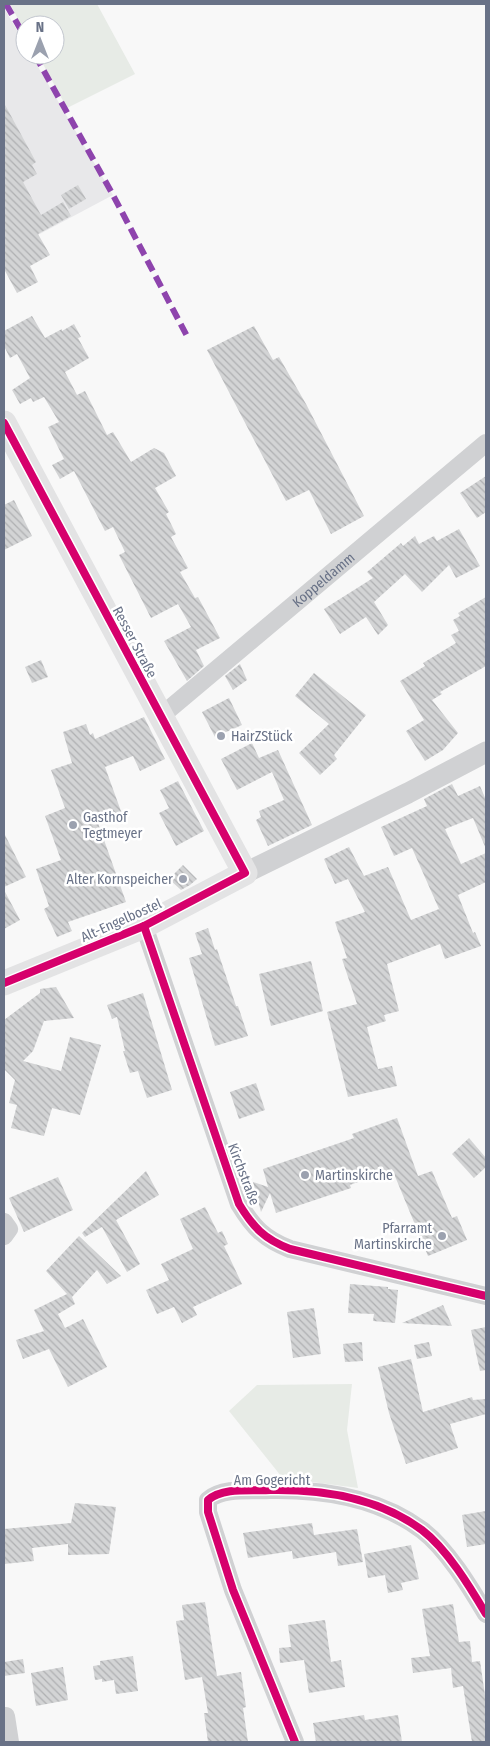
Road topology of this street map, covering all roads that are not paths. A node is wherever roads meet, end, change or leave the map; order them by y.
1 (4, 423) edge
2 (486, 444) edge
3 (161, 716) junction
4 (486, 752) edge
5 (246, 873) junction
6 (144, 926) junction
7 (4, 983) edge
8 (4, 1222) edge
9 (4, 1236) edge
10 (486, 1296) edge
11 (486, 1614) edge
12 (6, 1716) dead end
13 (10, 1742) edge
14 (295, 1742) edge

1 - 3 main road, Resser Straße
2 - 3 street, Koppeldamm
3 - 5 main road, Resser Straße
4 - 5 street, Alt-Engelbostel
5 - 6 main road, Alt-Engelbostel
6 - 7 main road, Alt-Engelbostel
6 - 10 street, Kirchstraße
8 - 9 street
11 - 14 street, Am Gogericht
12 - 13 street

